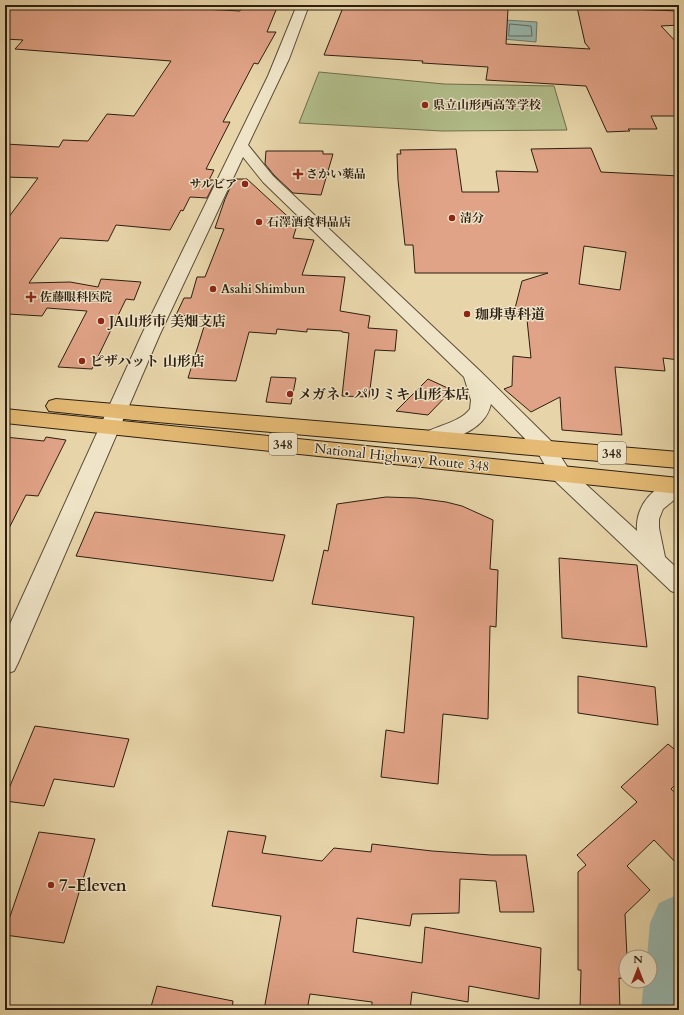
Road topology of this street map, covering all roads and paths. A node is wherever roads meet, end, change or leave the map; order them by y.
1 (303, 5) edge
2 (241, 145) junction
3 (472, 374) junction
4 (5, 400) edge
5 (5, 416) edge
6 (113, 419) junction
7 (430, 439) junction
8 (544, 446) junction
9 (679, 460) edge
10 (560, 473) junction
11 (679, 486) edge
12 (657, 564) junction
13 (679, 584) edge
14 (5, 663) edge

1 - 2 street
2 - 3 street
2 - 6 street
3 - 7 street
3 - 8 street
4 - 6 highway, National Highway Route 348 / 348
5 - 6 highway, National Highway Route 348 / 348
6 - 7 highway, National Highway Route 348 / 348
6 - 10 highway, National Highway Route 348 / 348
6 - 14 street
7 - 8 highway, National Highway Route 348 / 348
8 - 9 highway, National Highway Route 348 / 348
8 - 10 street
10 - 11 highway, National Highway Route 348 / 348
10 - 12 street
11 - 12 street
12 - 13 street

